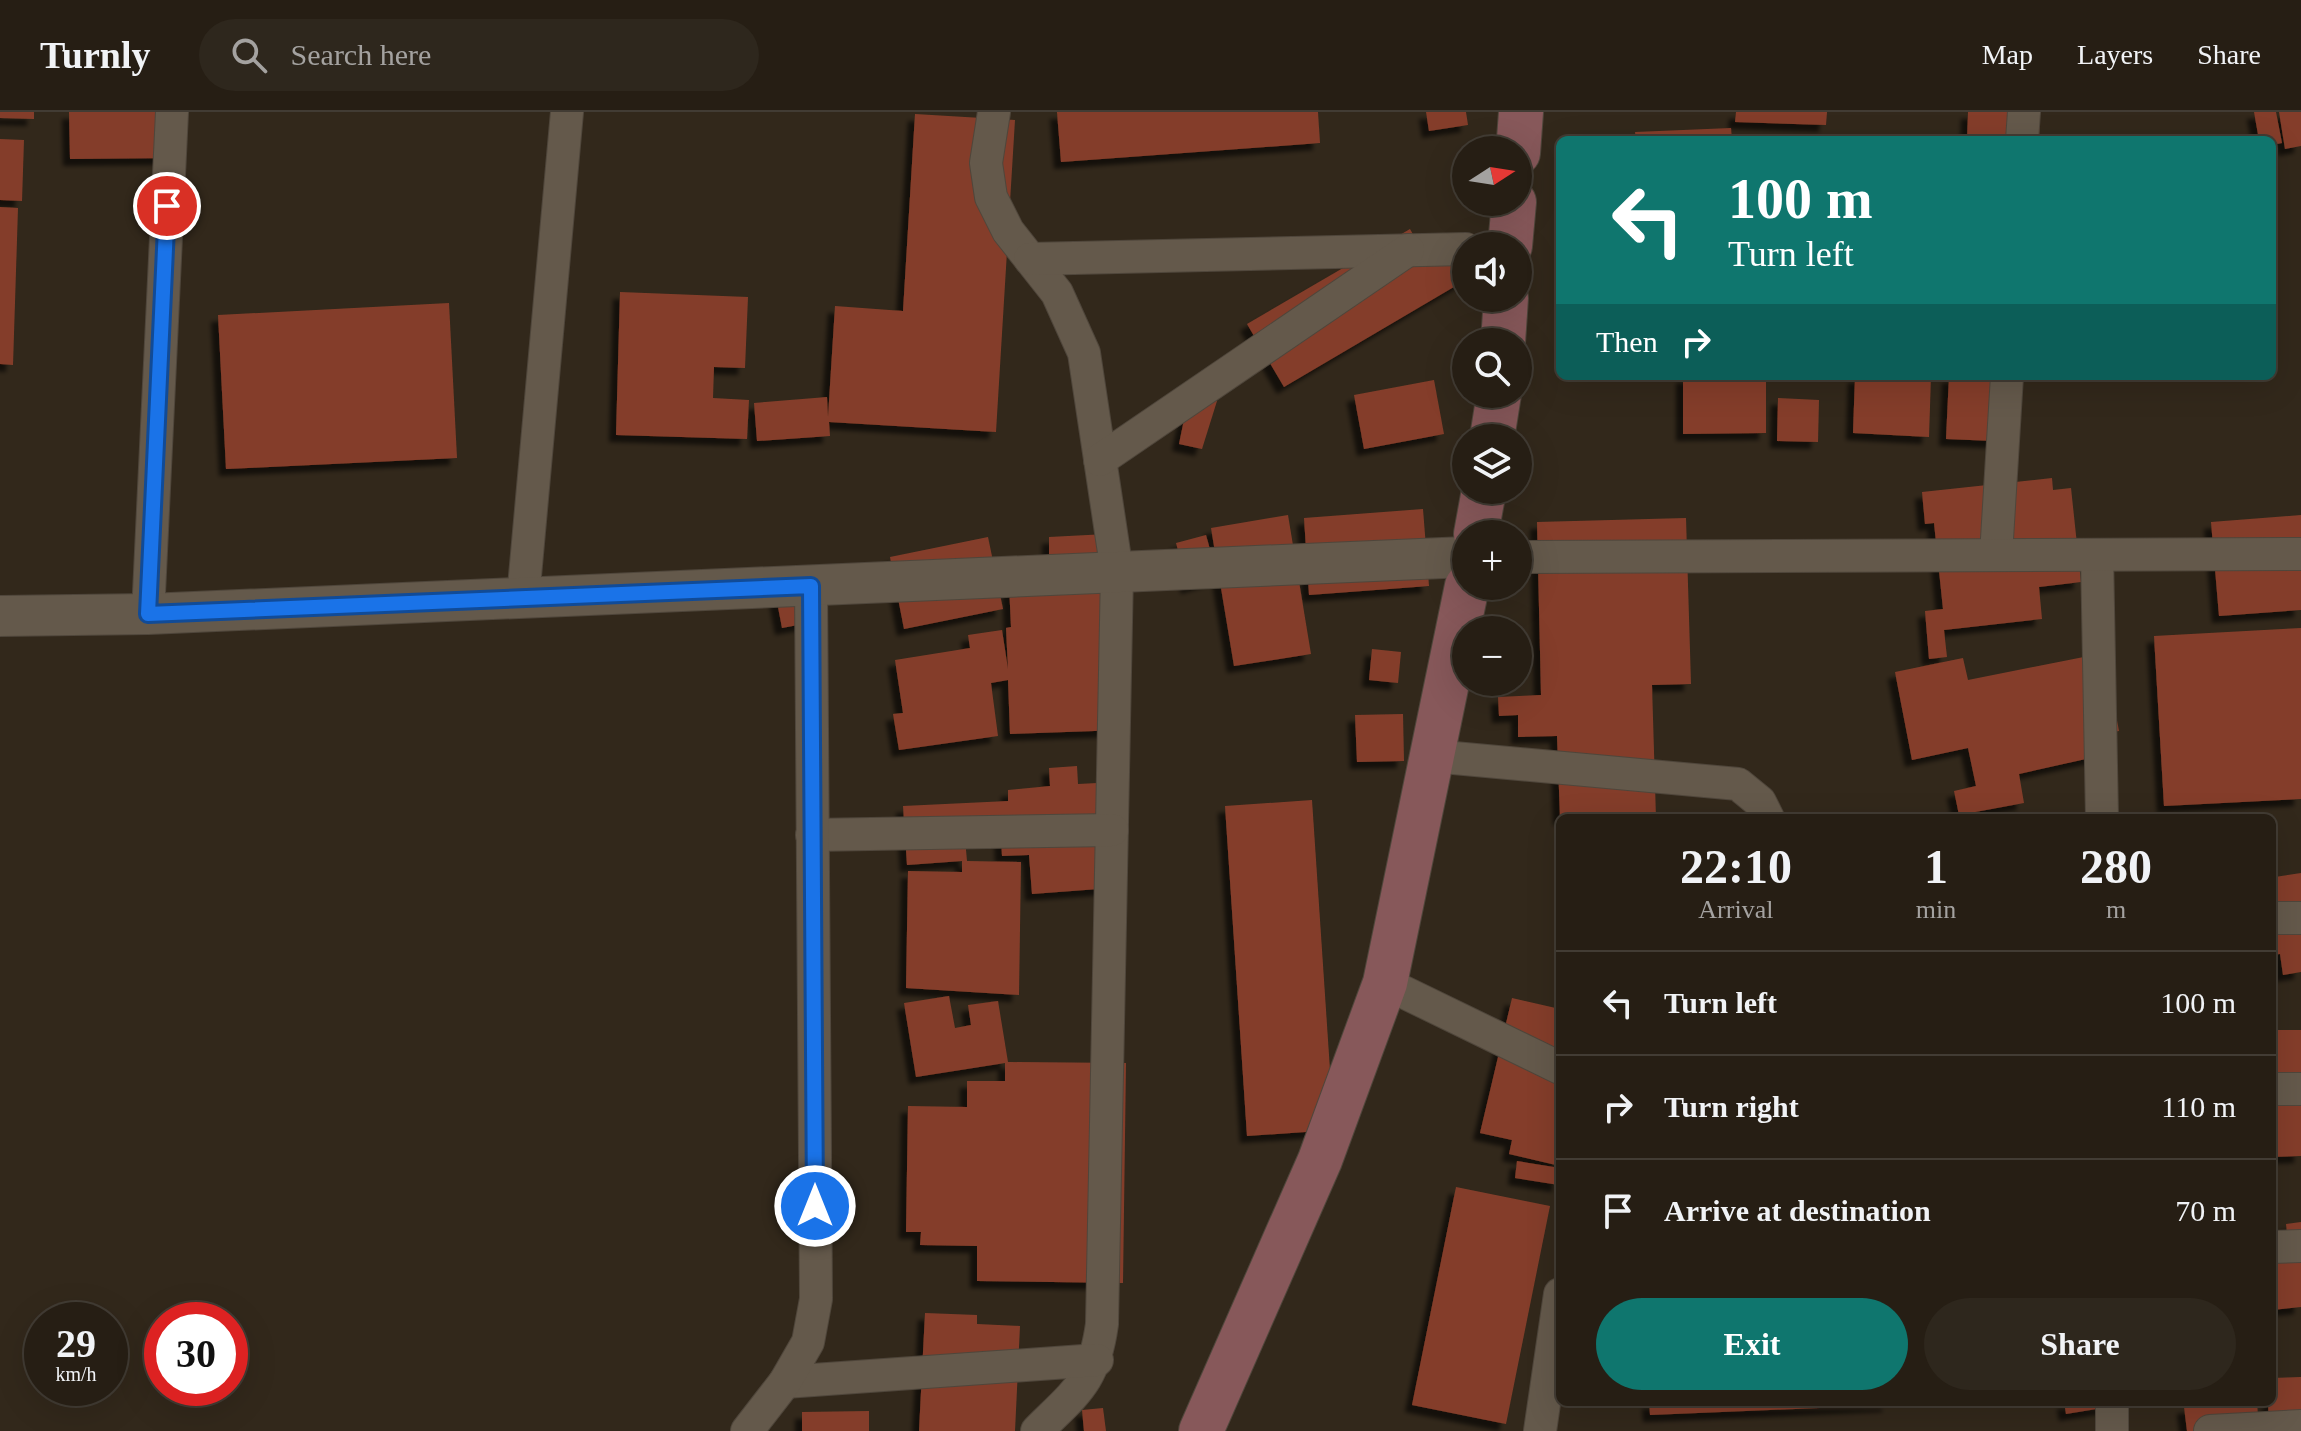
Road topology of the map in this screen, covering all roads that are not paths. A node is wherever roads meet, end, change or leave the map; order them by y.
1 (172, 112) edge
2 (567, 112) edge
3 (994, 112) edge
4 (1521, 112) edge
5 (2024, 112) edge
6 (1519, 136) edge
7 (2022, 136) edge
8 (1452, 249) edge
9 (1408, 250) junction
10 (1030, 259) junction
11 (2007, 380) edge
12 (1100, 460) junction
13 (2301, 554) edge
14 (1996, 555) junction
15 (2097, 555) junction
16 (1532, 557) edge
17 (1452, 558) edge
18 (1117, 572) junction
19 (811, 586) junction
20 (523, 598) junction
21 (1464, 600) edge
22 (148, 614) junction
23 (0, 616) edge
24 (1432, 756) junction
25 (1766, 814) edge
26 (2102, 814) edge
27 (1112, 830) junction
28 (812, 835) junction
29 (2276, 918) edge
30 (2301, 918) edge
31 (1385, 983) junction
32 (1556, 1066) edge
33 (2276, 1089) edge
34 (2301, 1089) edge
35 (2301, 1246) edge
36 (2276, 1247) edge
37 (1556, 1321) edge
38 (1097, 1360) junction
39 (785, 1382) junction
40 (2112, 1406) edge
41 (2301, 1426) edge
42 (747, 1431) edge
43 (1037, 1431) edge
44 (1201, 1431) edge
45 (1540, 1431) edge
46 (2112, 1431) edge
47 (2210, 1431) edge

1 - 22 street
2 - 20 street
3 - 10 street
4 - 6 main road
5 - 7 street
8 - 9 street
9 - 10 street
9 - 12 street
10 - 12 street
11 - 14 street
12 - 18 street
13 - 15 street
14 - 15 street
14 - 16 street
15 - 26 street
17 - 18 street
18 - 19 street
18 - 27 street
19 - 20 street
19 - 28 street
20 - 22 street
21 - 24 main road
22 - 23 street
24 - 25 street
24 - 31 main road
27 - 28 street
27 - 38 street
28 - 39 street
29 - 30 street
31 - 32 street
31 - 44 main road
33 - 34 street
35 - 36 street
37 - 45 street
38 - 39 street
38 - 43 street
39 - 42 street
40 - 46 street
41 - 47 street

